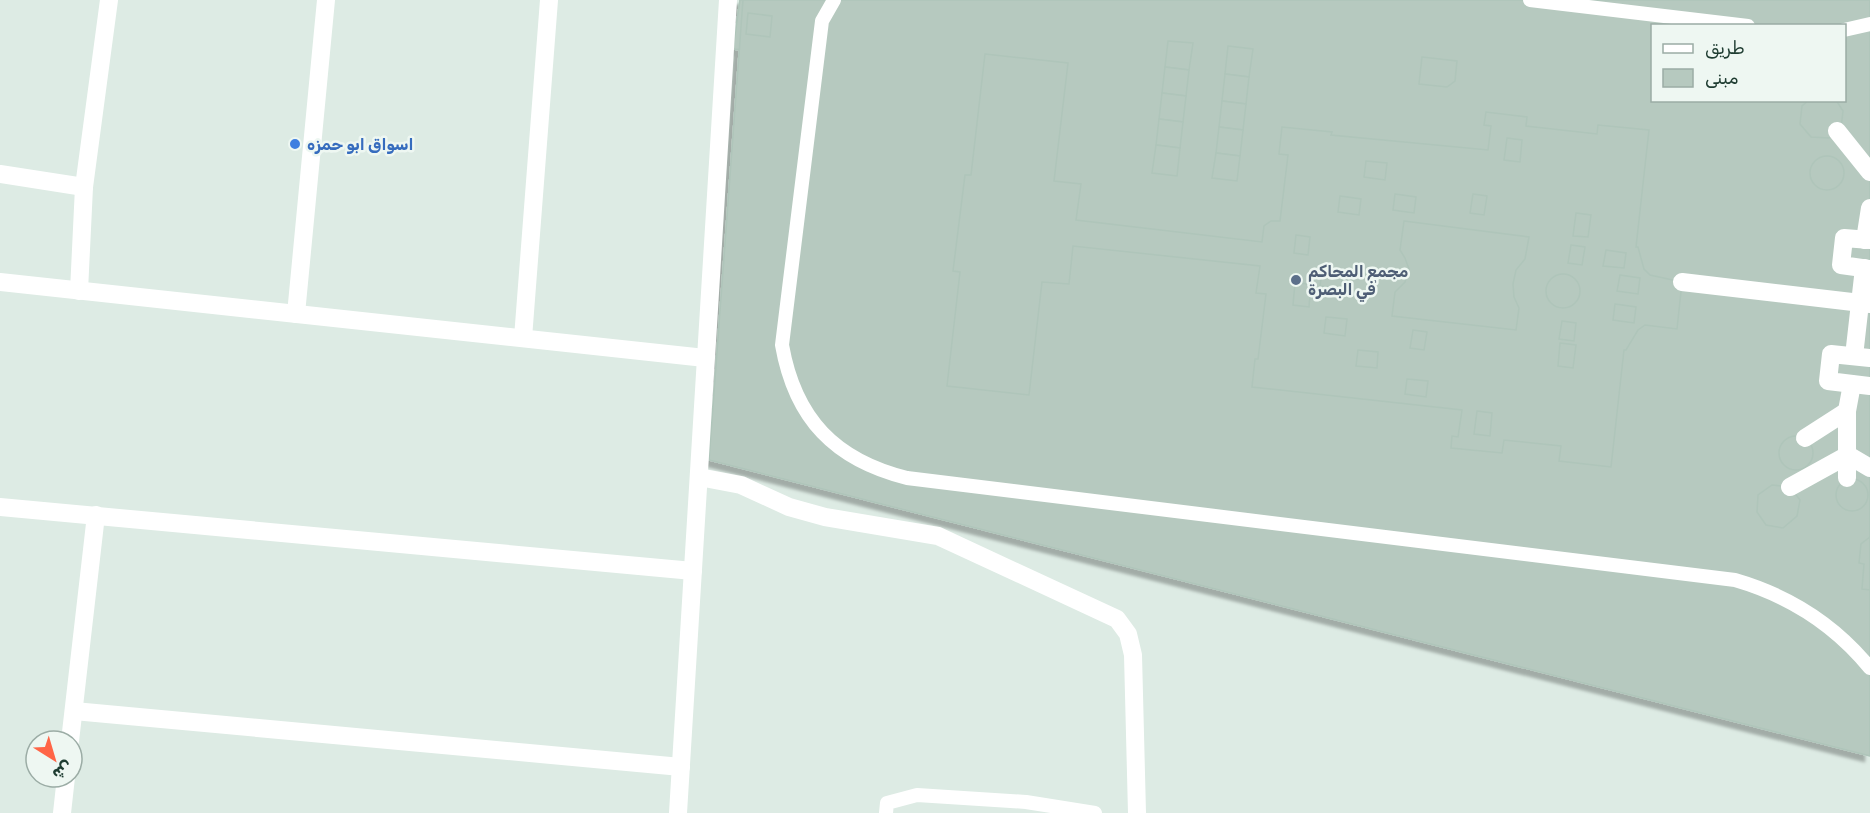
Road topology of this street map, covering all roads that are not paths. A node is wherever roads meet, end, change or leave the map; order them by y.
1 (109, 0) edge
2 (326, 0) edge
3 (549, 0) edge
4 (728, 0) edge
5 (834, 0) edge
6 (1530, 0) edge
7 (1731, 24) edge
8 (1870, 24) edge
9 (1846, 30) edge
10 (1837, 131) dead end
11 (1870, 172) edge
12 (0, 174) edge
13 (84, 187) junction
14 (1870, 208) edge
15 (1868, 240) edge
16 (1867, 269) edge
17 (0, 282) edge
18 (1682, 282) dead end
19 (79, 291) junction
20 (1865, 304) edge
21 (296, 314) junction
22 (523, 338) junction
23 (1862, 357) edge
24 (705, 358) junction
25 (1861, 385) edge
26 (1847, 411) junction
27 (1805, 438) dead end
28 (1848, 456) junction
29 (1870, 468) edge
30 (699, 477) junction
31 (1847, 478) dead end
32 (1790, 487) dead end
33 (0, 507) edge
34 (96, 514) junction
35 (693, 571) junction
36 (1870, 668) edge
37 (74, 711) junction
38 (72, 729) edge
39 (681, 767) junction
40 (65, 789) edge
41 (62, 813) edge
42 (678, 813) edge
43 (886, 813) edge
44 (1095, 813) edge
45 (1137, 813) edge

1 - 13 street
2 - 21 street
3 - 22 street
4 - 24 street
5 - 36 lane
6 - 7 lane
8 - 9 lane
10 - 11 street
12 - 13 street
13 - 19 street
14 - 15 street
15 - 16 street
16 - 20 street
17 - 19 street
18 - 20 street
19 - 21 street
20 - 23 street
21 - 22 street
22 - 24 street
23 - 25 street
24 - 30 street
25 - 26 street
26 - 27 street
26 - 28 street
28 - 29 street
28 - 31 street
28 - 32 street
30 - 35 street
30 - 45 street
33 - 34 street
34 - 35 street
34 - 37 street
35 - 39 street
37 - 38 street
37 - 39 street
39 - 42 street
40 - 41 street
43 - 44 lane

